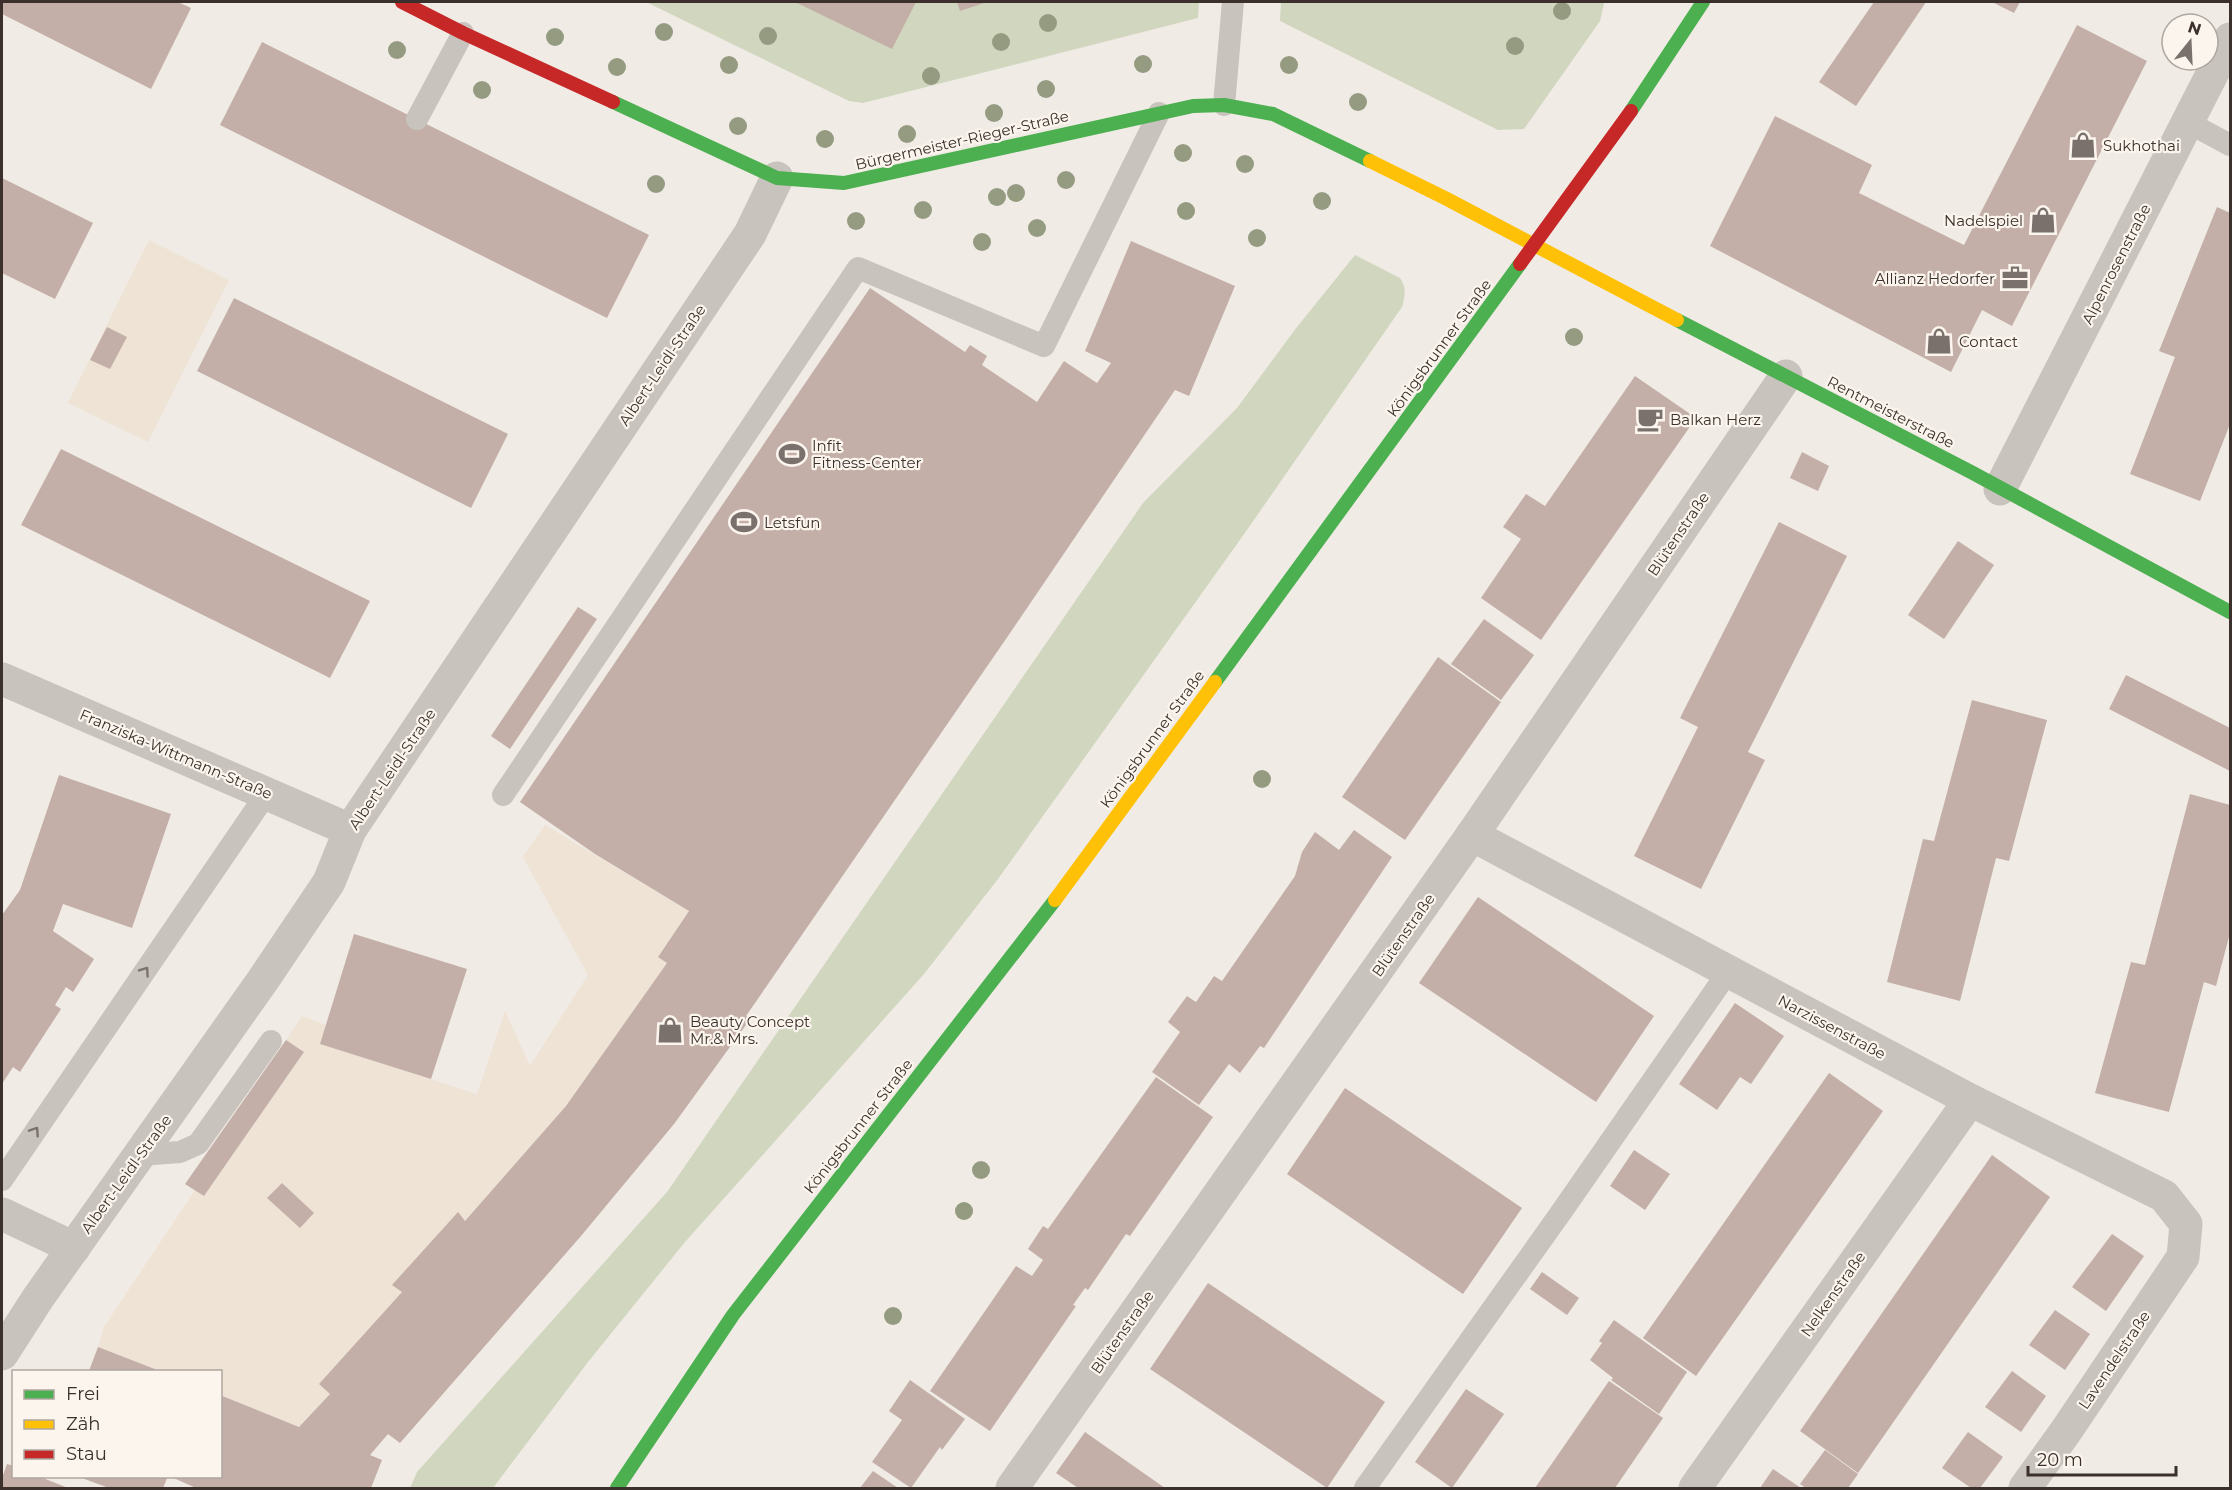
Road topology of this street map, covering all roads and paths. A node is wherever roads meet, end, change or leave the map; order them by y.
1 (402, 2) edge
2 (1233, 2) edge
3 (1703, 2) edge
4 (463, 33) junction
5 (2230, 39) edge
6 (1224, 105) junction
7 (1159, 113) junction
8 (417, 119) dead end
9 (2189, 123) junction
10 (2230, 145) edge
11 (777, 178) junction
12 (1534, 245) junction
13 (1786, 376) junction
14 (2000, 489) junction
15 (2230, 612) edge
16 (2, 680) edge
17 (267, 793) junction
18 (503, 795) dead end
19 (350, 831) junction
20 (1472, 835) junction
21 (1728, 972) junction
22 (271, 1041) dead end
23 (1970, 1100) junction
24 (140, 1155) junction
25 (2, 1179) edge
26 (2, 1214) edge
27 (2186, 1224) joint
28 (74, 1248) junction
29 (2, 1354) edge
30 (1020, 1486) edge
31 (616, 1488) edge
32 (1365, 1488) edge
33 (1695, 1488) edge
34 (2025, 1488) edge

1 - 4 street, Bürgermeister-Rieger-Straße
2 - 6 lane
3 - 12 street, Königsbrunner Straße
4 - 8 lane
4 - 11 street, Bürgermeister-Rieger-Straße
5 - 9 street, Alpenrosenstraße
6 - 7 street, Bürgermeister-Rieger-Straße
6 - 12 street, Bürgermeister-Rieger-Straße
7 - 11 street, Bürgermeister-Rieger-Straße
7 - 18 lane
9 - 10 lane
9 - 14 street, Alpenrosenstraße
11 - 19 street, Albert-Leidl-Straße
12 - 13 street, Rentmeisterstraße
12 - 31 street, Königsbrunner Straße
13 - 14 street, Rentmeisterstraße
13 - 20 street, Blütenstraße
14 - 15 street, Rentmeisterstraße
16 - 17 street, Franziska-Wittmann-Straße
17 - 19 street, Franziska-Wittmann-Straße
25 -> 17 lane
19 - 24 street, Albert-Leidl-Straße
20 - 21 street, Narzissenstraße
20 - 30 street, Blütenstraße
21 - 23 street, Narzissenstraße
21 - 32 lane
22 - 24 lane
23 - 27 street, Narzissenstraße
23 - 33 street, Nelkenstraße
24 - 28 street, Albert-Leidl-Straße
26 - 28 street
27 - 34 street, Lavendelstraße
28 - 29 street, Albert-Leidl-Straße

